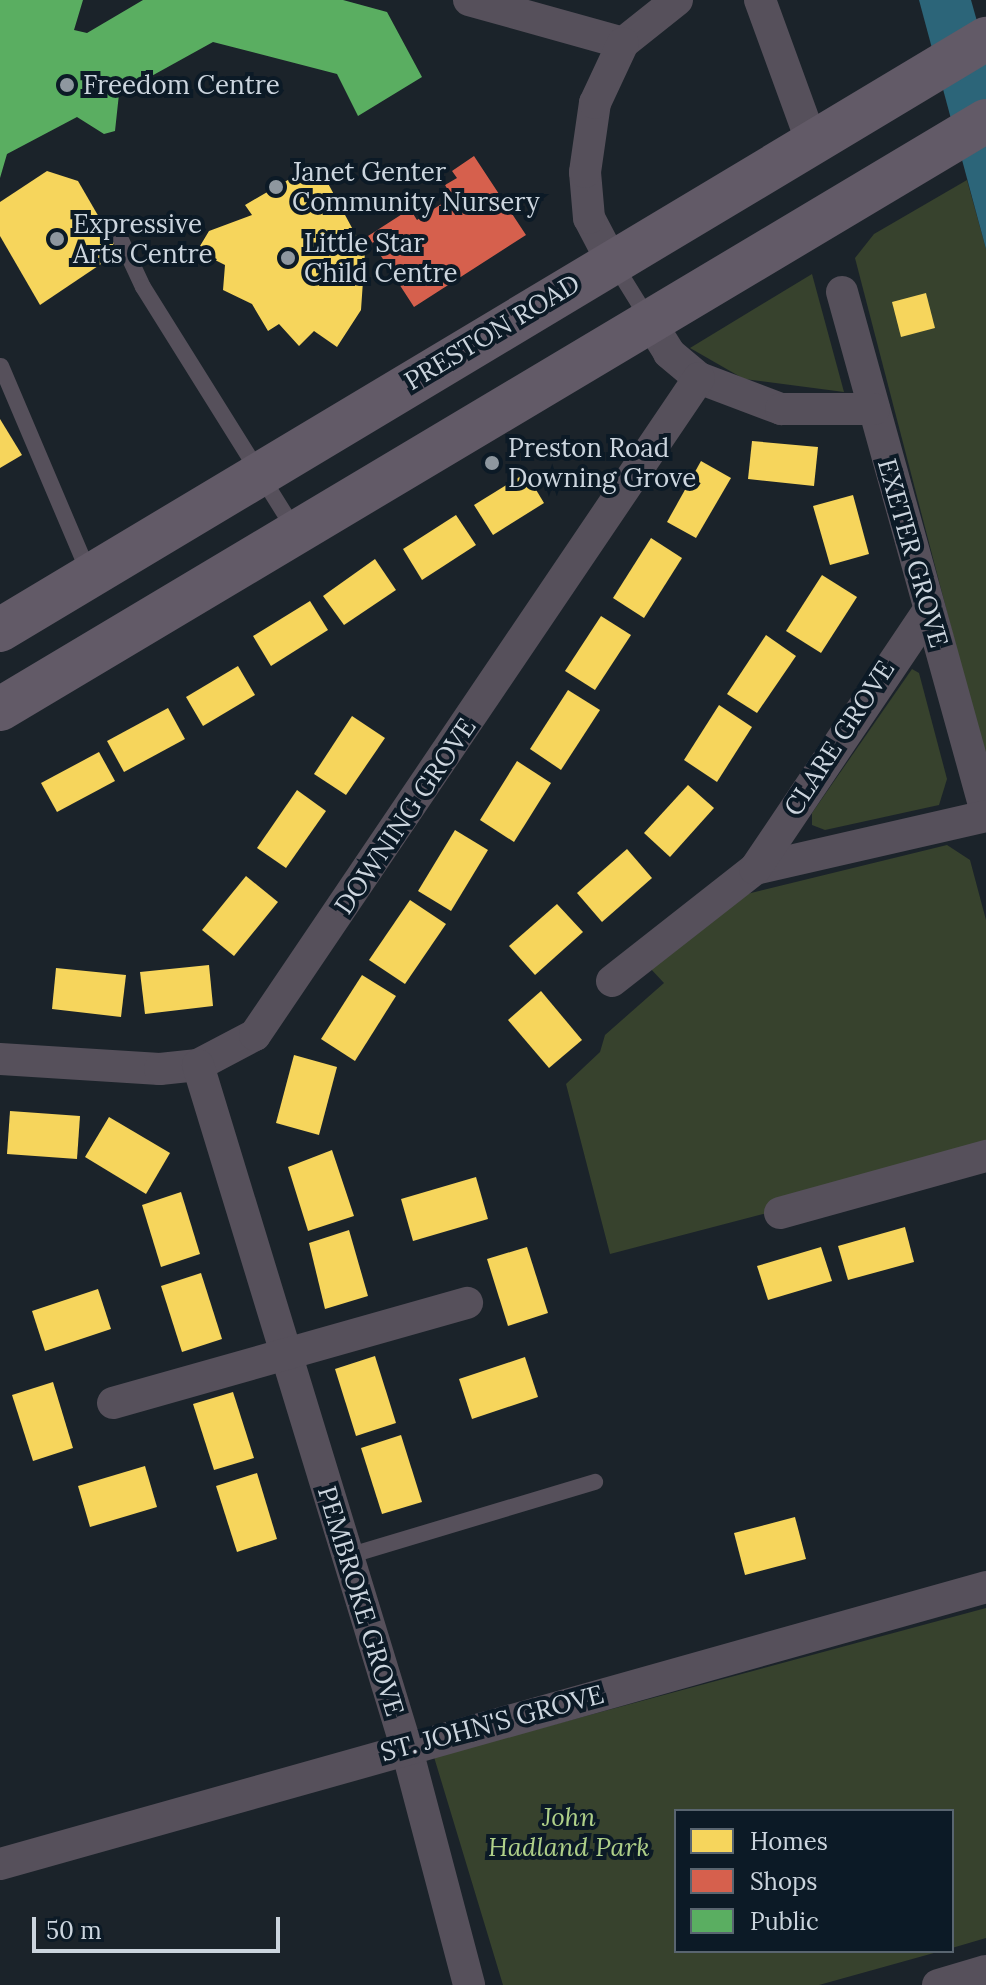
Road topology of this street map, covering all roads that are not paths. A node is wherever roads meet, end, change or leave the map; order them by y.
1 (469, 0) edge
2 (677, 0) edge
3 (760, 0) edge
4 (986, 39) edge
5 (623, 43) junction
6 (986, 121) edge
7 (812, 143) junction
8 (115, 227) dead end
9 (611, 260) junction
10 (842, 292) dead end
11 (650, 322) junction
12 (1, 366) edge
13 (699, 378) junction
14 (874, 409) junction
15 (259, 472) junction
16 (298, 534) junction
17 (90, 575) junction
18 (929, 610) junction
19 (0, 630) edge
20 (0, 709) edge
21 (986, 814) edge
22 (755, 869) junction
23 (612, 981) dead end
24 (0, 1059) edge
25 (198, 1065) junction
26 (986, 1156) edge
27 (780, 1213) dead end
28 (467, 1303) dead end
29 (287, 1356) junction
30 (113, 1403) dead end
31 (595, 1482) dead end
32 (348, 1556) junction
33 (986, 1587) edge
34 (406, 1746) junction
35 (0, 1864) edge
36 (986, 1971) edge
37 (469, 1985) edge
38 (938, 1985) edge

1 - 5 street
2 - 5 street
3 - 7 street
4 - 7 street, PRESTON ROAD
5 - 9 street
6 - 11 street
7 - 9 street, PRESTON ROAD
8 - 15 lane
9 - 11 lane
9 - 15 street, PRESTON ROAD
10 - 14 street, EXETER GROVE
11 - 13 street
11 - 16 street
12 - 17 lane
13 - 14 street
13 - 25 street, DOWNING GROVE
14 - 18 street, EXETER GROVE
15 - 16 lane
15 - 17 street, PRESTON ROAD
16 - 20 street
17 - 19 street, PRESTON ROAD
18 - 21 street, EXETER GROVE
18 - 22 street, CLARE GROVE
21 - 22 street, CLARE GROVE
22 - 23 street, CLARE GROVE
24 - 25 street, DOWNING GROVE
25 - 29 street, PEMBROKE GROVE
26 - 27 street
28 - 29 street
29 - 30 street
29 - 32 street, PEMBROKE GROVE
31 - 32 lane
32 - 34 street, PEMBROKE GROVE
33 - 34 street, ST. JOHN'S GROVE
34 - 35 street, ST. JOHN'S GROVE
34 - 37 street, PEMBROKE GROVE
36 - 38 street

